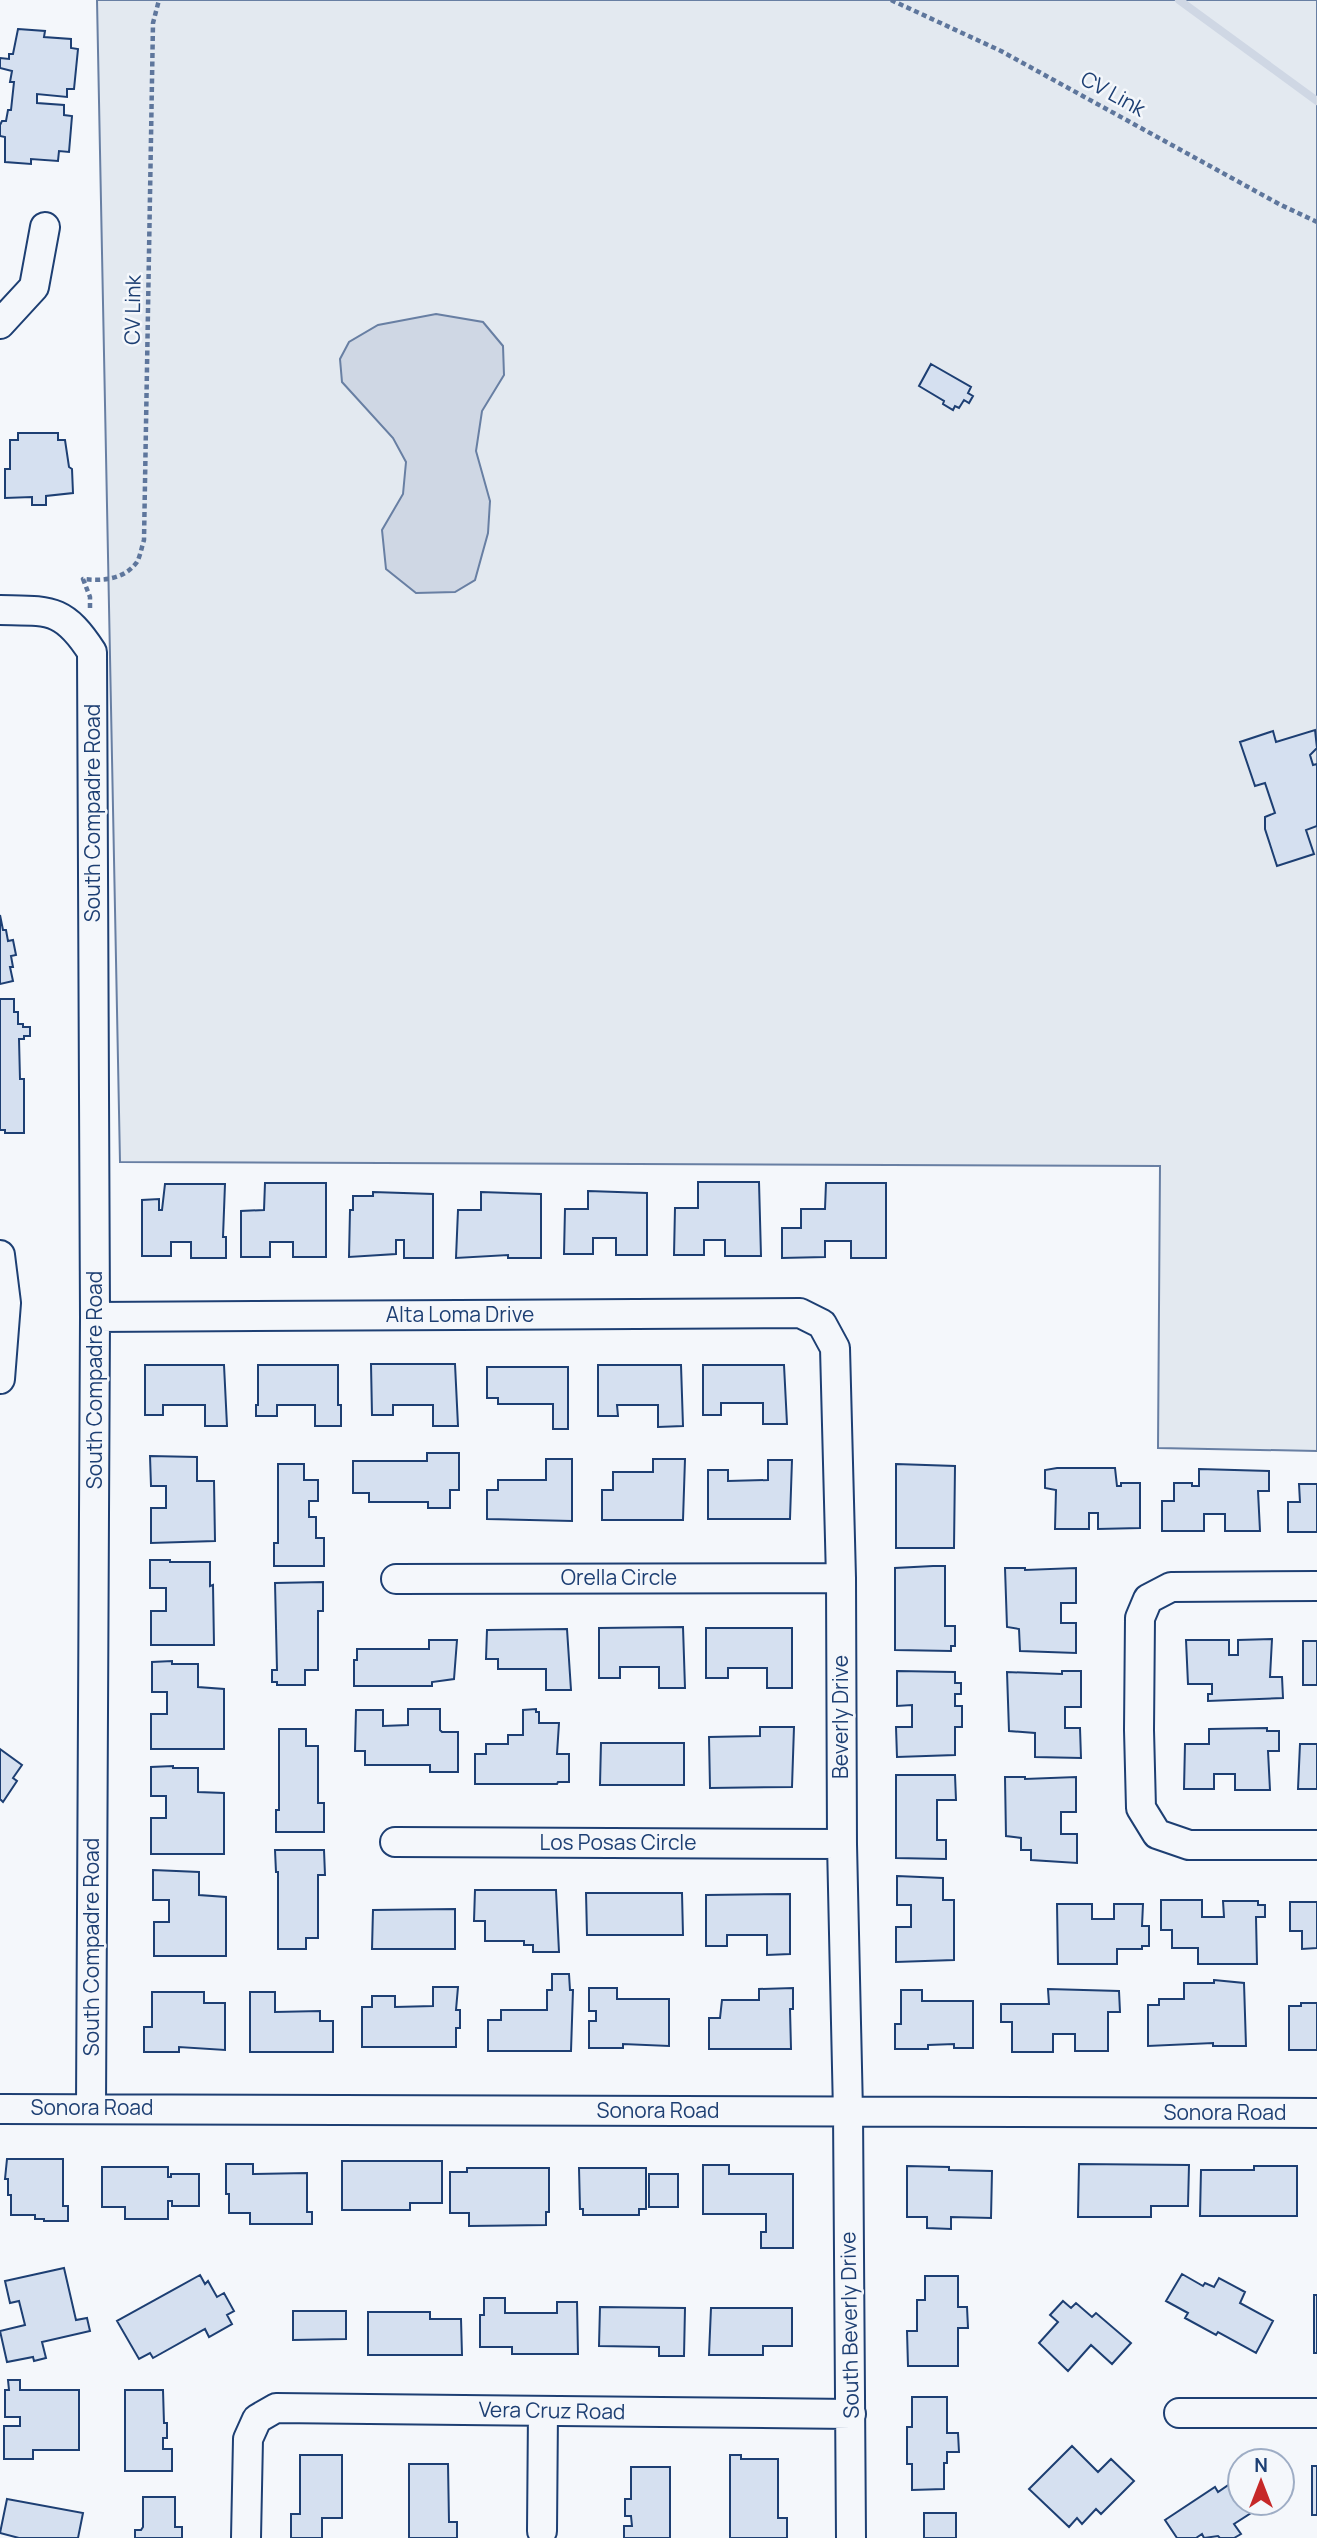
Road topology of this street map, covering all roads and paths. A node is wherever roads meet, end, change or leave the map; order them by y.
1 (159, 0) edge
2 (891, 0) edge
3 (1317, 222) edge
4 (45, 227) dead end
5 (0, 324) edge
6 (83, 579) dead end
7 (0, 610) edge
8 (0, 1255) edge
9 (95, 1317) junction
10 (822, 1325) joint
11 (0, 1379) edge
12 (841, 1578) junction
13 (397, 1579) dead end
14 (1317, 1586) edge
15 (395, 1842) dead end
16 (842, 1844) junction
17 (1317, 1845) edge
18 (92, 2108) junction
19 (0, 2109) edge
20 (848, 2112) junction
21 (1317, 2113) edge
22 (543, 2411) junction
23 (1180, 2413) dead end
24 (1317, 2413) edge
25 (851, 2414) junction
26 (542, 2531) dead end
27 (246, 2538) edge
28 (851, 2538) edge

1 - 6 path, CV Link
2 - 3 path, CV Link
4 - 5 street
7 - 9 street, South Compadre Road
8 - 11 street
9 - 10 street, Alta Loma Drive
9 - 18 street, South Compadre Road
10 - 12 street, Beverly Drive
12 - 13 street, Orella Circle
12 - 16 street, Beverly Drive
14 - 17 street
15 - 16 street, Los Posas Circle
16 - 20 street, Beverly Drive
18 - 19 street, Sonora Road
18 - 20 street, Sonora Road
20 - 21 street, Sonora Road
20 - 25 street, South Beverly Drive
22 - 25 street, Vera Cruz Road
22 - 26 street
22 - 27 street, Vera Cruz Road
23 - 24 street
25 - 28 street, South Beverly Drive

